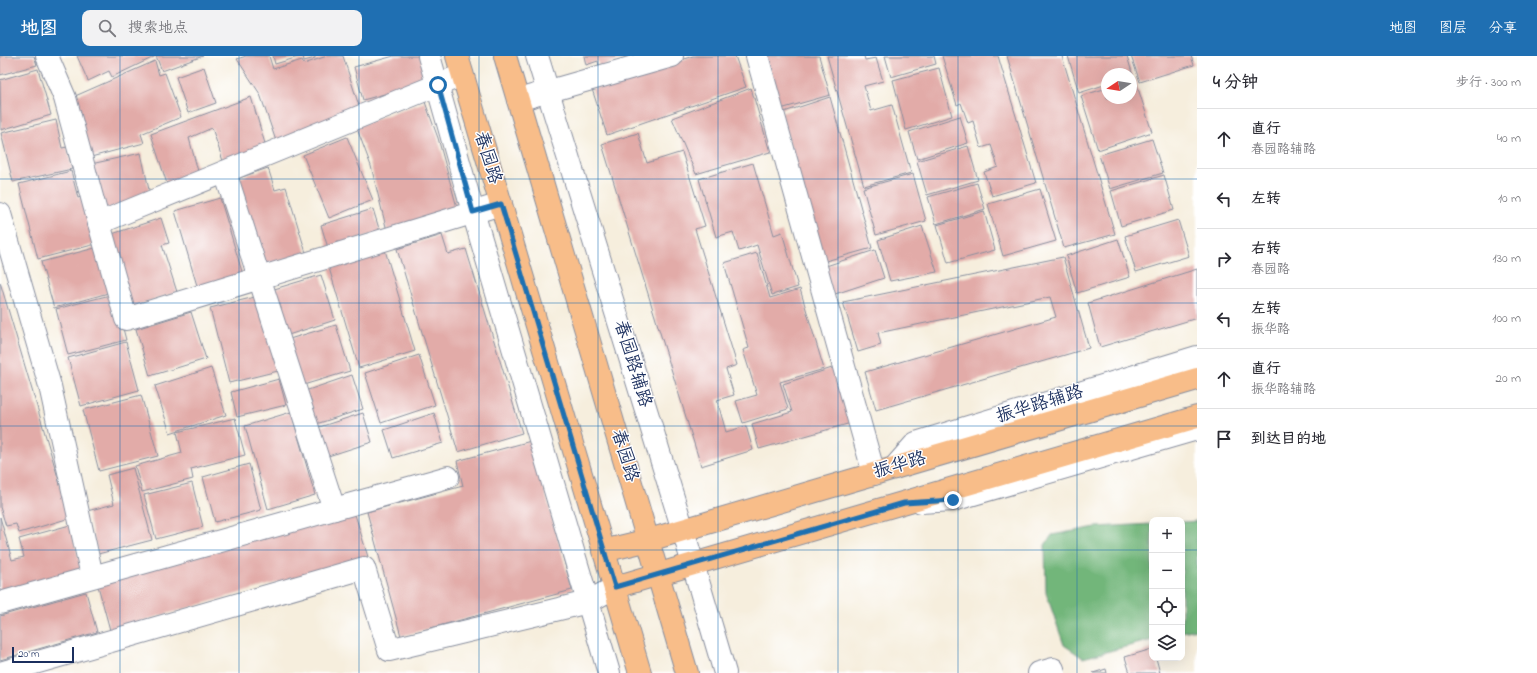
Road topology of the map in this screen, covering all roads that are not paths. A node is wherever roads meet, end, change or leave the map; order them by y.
1 (47, 56) edge
2 (430, 56) edge
3 (505, 56) edge
4 (537, 56) edge
5 (672, 56) edge
6 (757, 56) edge
7 (460, 65) edge
8 (438, 85) junction
9 (548, 92) junction
10 (518, 100) junction
11 (225, 172) junction
12 (501, 204) junction
13 (473, 212) junction
14 (0, 214) edge
15 (99, 223) junction
16 (259, 278) junction
17 (1197, 357) edge
18 (1197, 379) edge
19 (1197, 417) edge
20 (1197, 429) edge
21 (568, 431) junction
22 (544, 450) junction
23 (884, 471) junction
24 (448, 478) dead end
25 (904, 503) junction
26 (334, 509) junction
27 (683, 530) junction
28 (649, 540) junction
29 (604, 551) junction
30 (693, 565) junction
31 (659, 575) junction
32 (92, 576) junction
33 (615, 587) junction
34 (588, 602) junction
35 (0, 603) edge
36 (0, 673) edge
37 (609, 673) edge
38 (640, 673) edge
39 (687, 673) edge
40 (725, 673) edge
41 (1039, 673) edge
42 (1054, 673) edge

1 - 15 street
2 - 8 street
3 - 10 main road, 春园路
4 - 9 street, 春园路辅路
5 - 9 street
6 - 23 street
7 - 8 street
7 - 12 main road, 春园路
8 - 11 street
8 - 13 street
9 - 10 street
9 - 27 street, 春园路辅路
10 - 28 main road, 春园路
11 - 15 street
11 - 16 street
12 - 13 street
12 - 21 main road, 春园路
13 - 16 street
13 - 22 street
14 - 32 street
15 - 16 street
16 - 26 street
17 - 23 street, 振华路辅路
18 - 23 main road, 振华路
19 - 25 main road, 振华路
20 - 25 street
21 - 22 street
21 - 29 main road, 春园路
22 - 34 street
23 - 27 main road, 振华路
24 - 26 street
25 - 30 main road, 振华路
26 - 32 street
27 - 28 main road, 振华路
27 - 30 street, 春园路辅路
28 - 29 main road, 振华路
28 - 31 main road, 春园路
29 - 33 main road, 春园路
30 - 31 main road, 振华路
30 - 40 street, 春园路辅路
31 - 33 main road, 振华路
31 - 39 main road, 春园路
32 - 35 street
33 - 34 street
33 - 38 main road, 春园路
34 - 36 street
34 - 37 street
41 - 42 street

